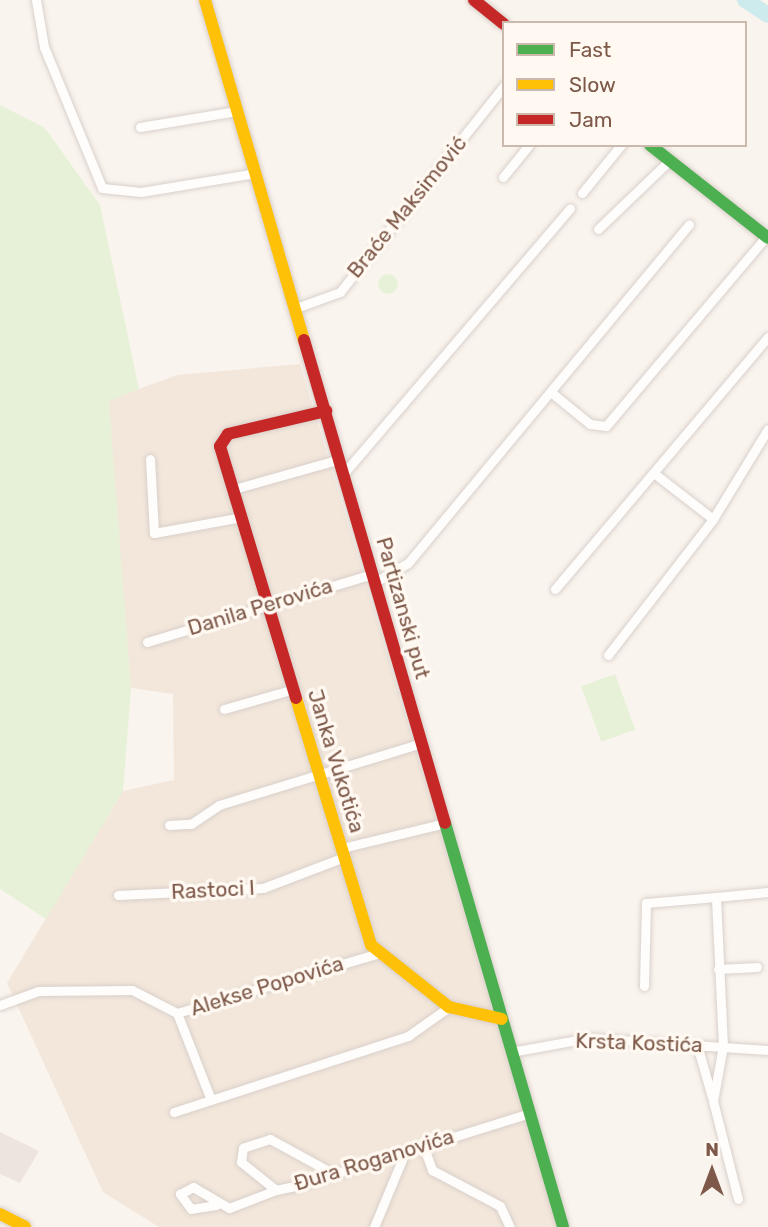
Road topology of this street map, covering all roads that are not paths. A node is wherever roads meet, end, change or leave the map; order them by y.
1 (36, 0) edge
2 (205, 0) edge
3 (474, 0) edge
4 (502, 22) edge
5 (502, 89) edge
6 (237, 111) junction
7 (140, 127) dead end
8 (527, 147) edge
9 (619, 147) edge
10 (653, 147) edge
11 (670, 160) junction
12 (256, 173) junction
13 (503, 177) dead end
14 (582, 193) dead end
15 (570, 208) dead end
16 (689, 225) dead end
17 (598, 229) dead end
18 (767, 237) edge
19 (296, 309) junction
20 (768, 337) edge
21 (552, 393) junction
22 (326, 411) junction
23 (768, 429) edge
24 (150, 459) dead end
25 (340, 459) junction
26 (344, 473) junction
27 (655, 474) junction
28 (233, 489) junction
29 (242, 517) junction
30 (713, 519) junction
31 (373, 578) junction
32 (555, 589) dead end
33 (268, 604) junction
34 (147, 642) dead end
35 (608, 655) dead end
36 (294, 689) junction
37 (224, 709) dead end
38 (422, 743) junction
39 (320, 773) junction
40 (445, 823) junction
41 (169, 825) dead end
42 (343, 853) junction
43 (768, 892) edge
44 (118, 895) dead end
45 (716, 897) junction
46 (376, 954) junction
47 (764, 966) edge
48 (718, 969) junction
49 (644, 986) dead end
50 (0, 1005) edge
51 (449, 1007) junction
52 (177, 1013) junction
53 (502, 1019) junction
54 (697, 1045) junction
55 (723, 1046) junction
56 (768, 1050) edge
57 (512, 1052) junction
58 (210, 1097) junction
59 (713, 1101) junction
60 (174, 1112) dead end
61 (530, 1113) junction
62 (423, 1144) junction
63 (406, 1150) junction
64 (334, 1174) junction
65 (276, 1190) junction
66 (738, 1199) dead end
67 (216, 1205) dead end
68 (0, 1214) edge
69 (25, 1227) edge
70 (374, 1227) edge
71 (510, 1227) edge
72 (564, 1227) edge

1 - 12 street
2 - 6 street, Partizanski put
3 - 4 street
5 - 19 street, Braće Maksimović
6 - 7 street
6 - 12 street, Partizanski put
8 - 13 street
9 - 14 street
10 - 11 street
11 - 17 street
11 - 18 street
12 - 19 street, Partizanski put
15 - 26 street
16 - 21 street, Danila Perovića
18 - 21 street
19 - 22 street, Partizanski put
20 - 27 street
21 - 31 street, Danila Perovića
22 - 25 street, Partizanski put
22 - 28 street, Janka Vukotića
23 - 30 street
24 - 29 street
25 - 26 street, Partizanski put
25 - 28 street
26 - 31 street, Partizanski put
27 - 30 street
27 - 32 street
28 - 29 street, Janka Vukotića
29 - 33 street, Janka Vukotića
30 - 35 street
31 - 33 street, Danila Perovića
31 - 38 street, Partizanski put
33 - 34 street, Danila Perovića
33 - 36 street, Janka Vukotića
36 - 37 street
36 - 39 street, Janka Vukotića
38 - 39 street
38 - 40 street, Partizanski put
39 - 41 street
39 - 42 street, Janka Vukotića
40 - 42 street, Rastoci I
40 - 53 street, Partizanski put
42 - 44 street, Rastoci I
42 - 46 street, Janka Vukotića
43 - 45 street
45 - 48 street
45 - 49 street
46 - 51 street
46 - 52 street, Alekse Popovića
47 - 48 street
48 - 55 street
50 - 52 street, Alekse Popovića
51 - 53 street
51 - 58 street
52 - 58 street
53 - 57 street, Partizanski put
54 - 55 street, Krsta Kostića
54 - 57 street, Krsta Kostića
54 - 59 street
55 - 56 street, Krsta Kostića
55 - 59 street
57 - 61 street, Partizanski put
58 - 60 street
59 - 66 street
61 - 62 street, Đura Roganovića
61 - 72 street, Partizanski put
62 - 63 street, Đura Roganovića
62 - 71 street
63 - 64 street, Đura Roganovića
63 - 70 street
64 - 65 street, Đura Roganovića
64 - 65 street, Đura Roganovića
65 - 67 street
68 - 69 street

